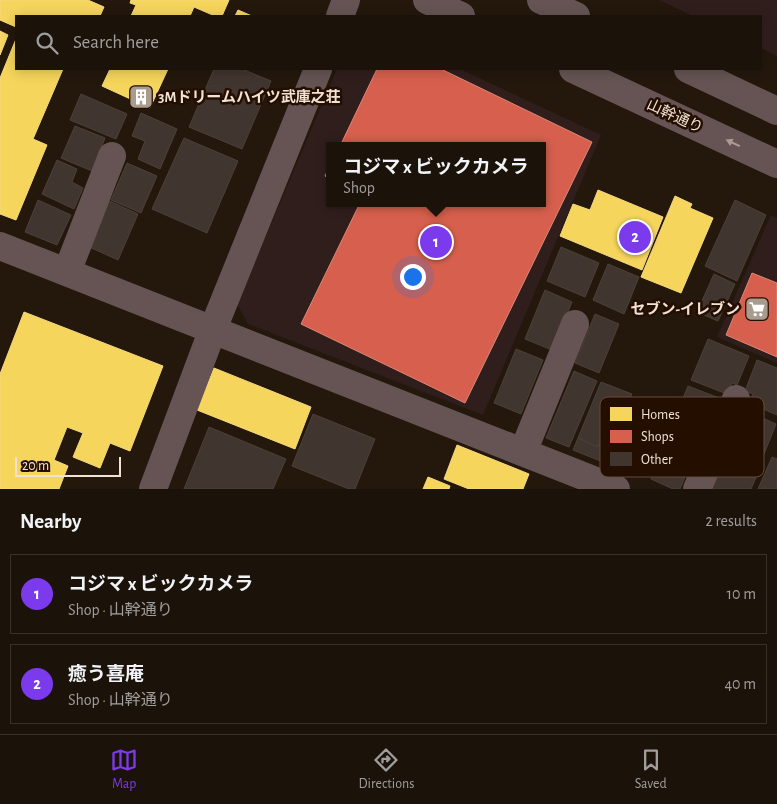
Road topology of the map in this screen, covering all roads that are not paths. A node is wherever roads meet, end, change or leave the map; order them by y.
1 (346, 0) edge
2 (427, 0) edge
3 (541, 0) edge
4 (340, 15) edge
5 (459, 15) edge
6 (574, 15) edge
7 (318, 70) edge
8 (575, 70) edge
9 (690, 70) edge
10 (777, 111) edge
11 (112, 156) dead end
12 (777, 164) edge
13 (0, 246) edge
14 (66, 272) junction
15 (575, 324) dead end
16 (213, 329) junction
17 (523, 452) junction
18 (702, 477) edge
19 (153, 489) edge
20 (616, 489) edge
21 (697, 489) edge

1 - 4 street
2 - 5 street
3 - 6 street
7 - 16 street
12 -> 8 street, 山幹通り
9 - 10 street
11 - 14 street
13 - 14 street
14 - 16 street
15 - 17 street
16 - 17 street
16 - 19 street
17 - 20 street
18 - 21 street

